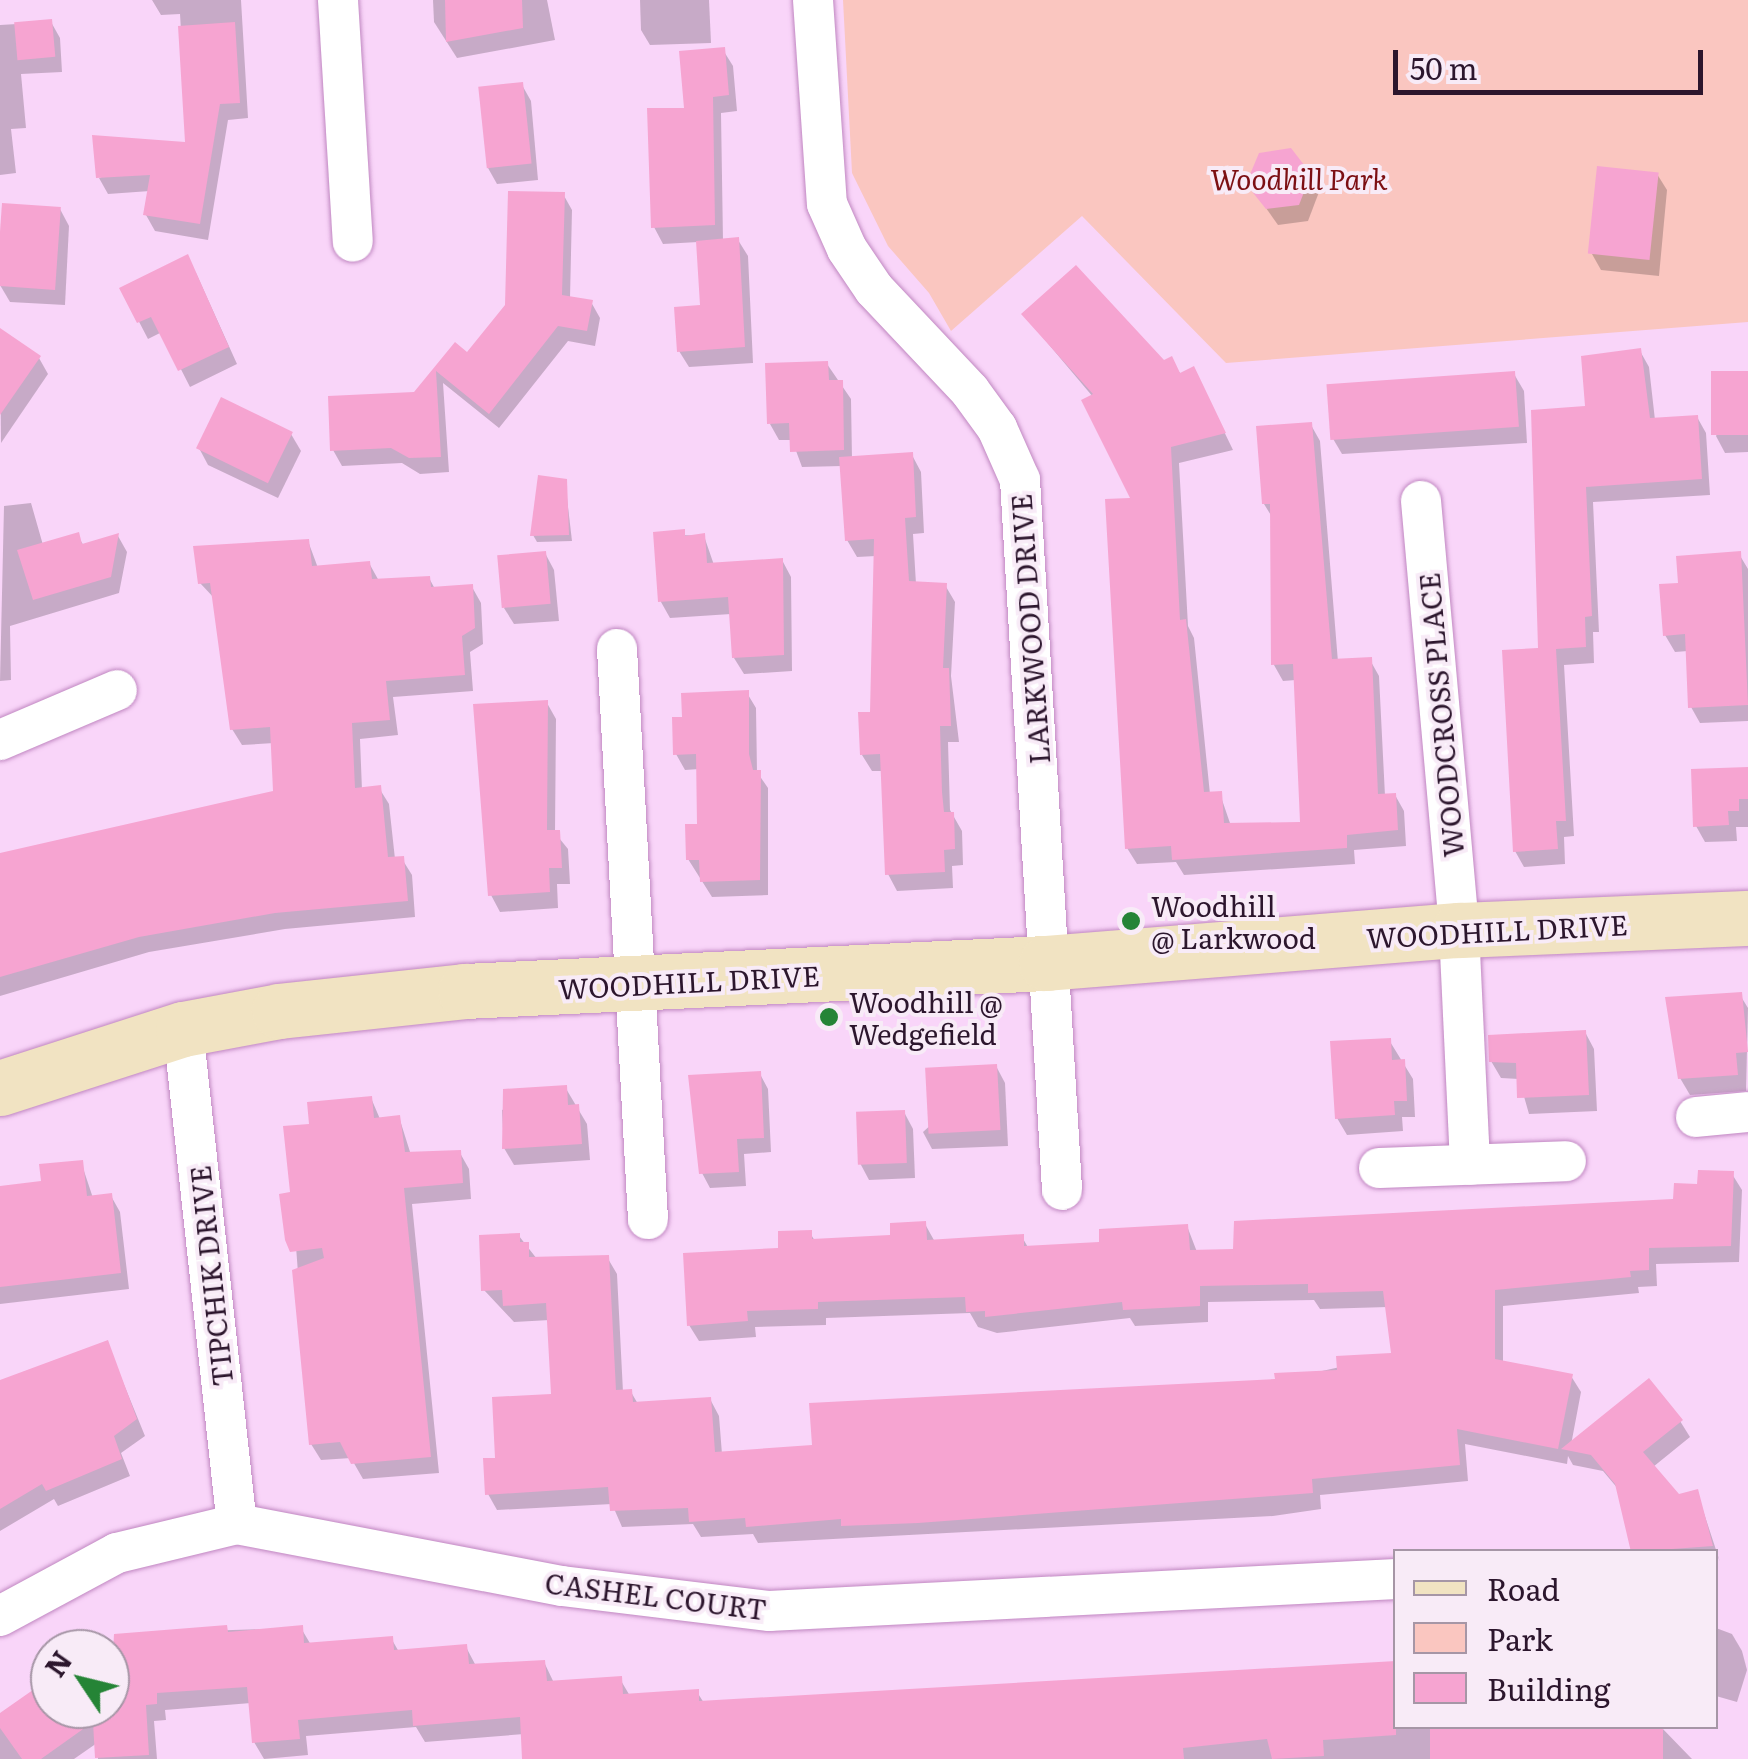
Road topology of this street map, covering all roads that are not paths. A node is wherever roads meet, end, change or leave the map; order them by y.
1 (338, 0) edge
2 (813, 0) edge
3 (353, 242) dead end
4 (1422, 501) dead end
5 (617, 648) dead end
6 (117, 690) dead end
7 (0, 740) edge
8 (1748, 918) edge
9 (1459, 930) junction
10 (1046, 963) junction
11 (636, 984) junction
12 (183, 1029) junction
13 (0, 1088) edge
14 (1748, 1112) edge
15 (1696, 1117) dead end
16 (1566, 1161) dead end
17 (1470, 1165) junction
18 (1378, 1168) dead end
19 (1062, 1190) dead end
20 (648, 1219) dead end
21 (237, 1524) junction
22 (1393, 1579) edge
23 (0, 1616) edge

1 - 3 street
2 - 10 street, LARKWOOD DRIVE
4 - 9 street, WOODCROSS PLACE
5 - 11 street
6 - 7 street
8 - 9 street, WOODHILL DRIVE
9 - 10 street, WOODHILL DRIVE
9 - 17 street, WOODCROSS PLACE
10 - 11 street, WOODHILL DRIVE
10 - 19 street, LARKWOOD DRIVE
11 - 12 street, WOODHILL DRIVE
11 - 20 street
12 - 13 street, WOODHILL DRIVE
12 - 21 street, TIPCHIK DRIVE
14 - 15 street
16 - 17 street
17 - 18 street
21 - 22 street, CASHEL COURT
21 - 23 street, CASHEL COURT

